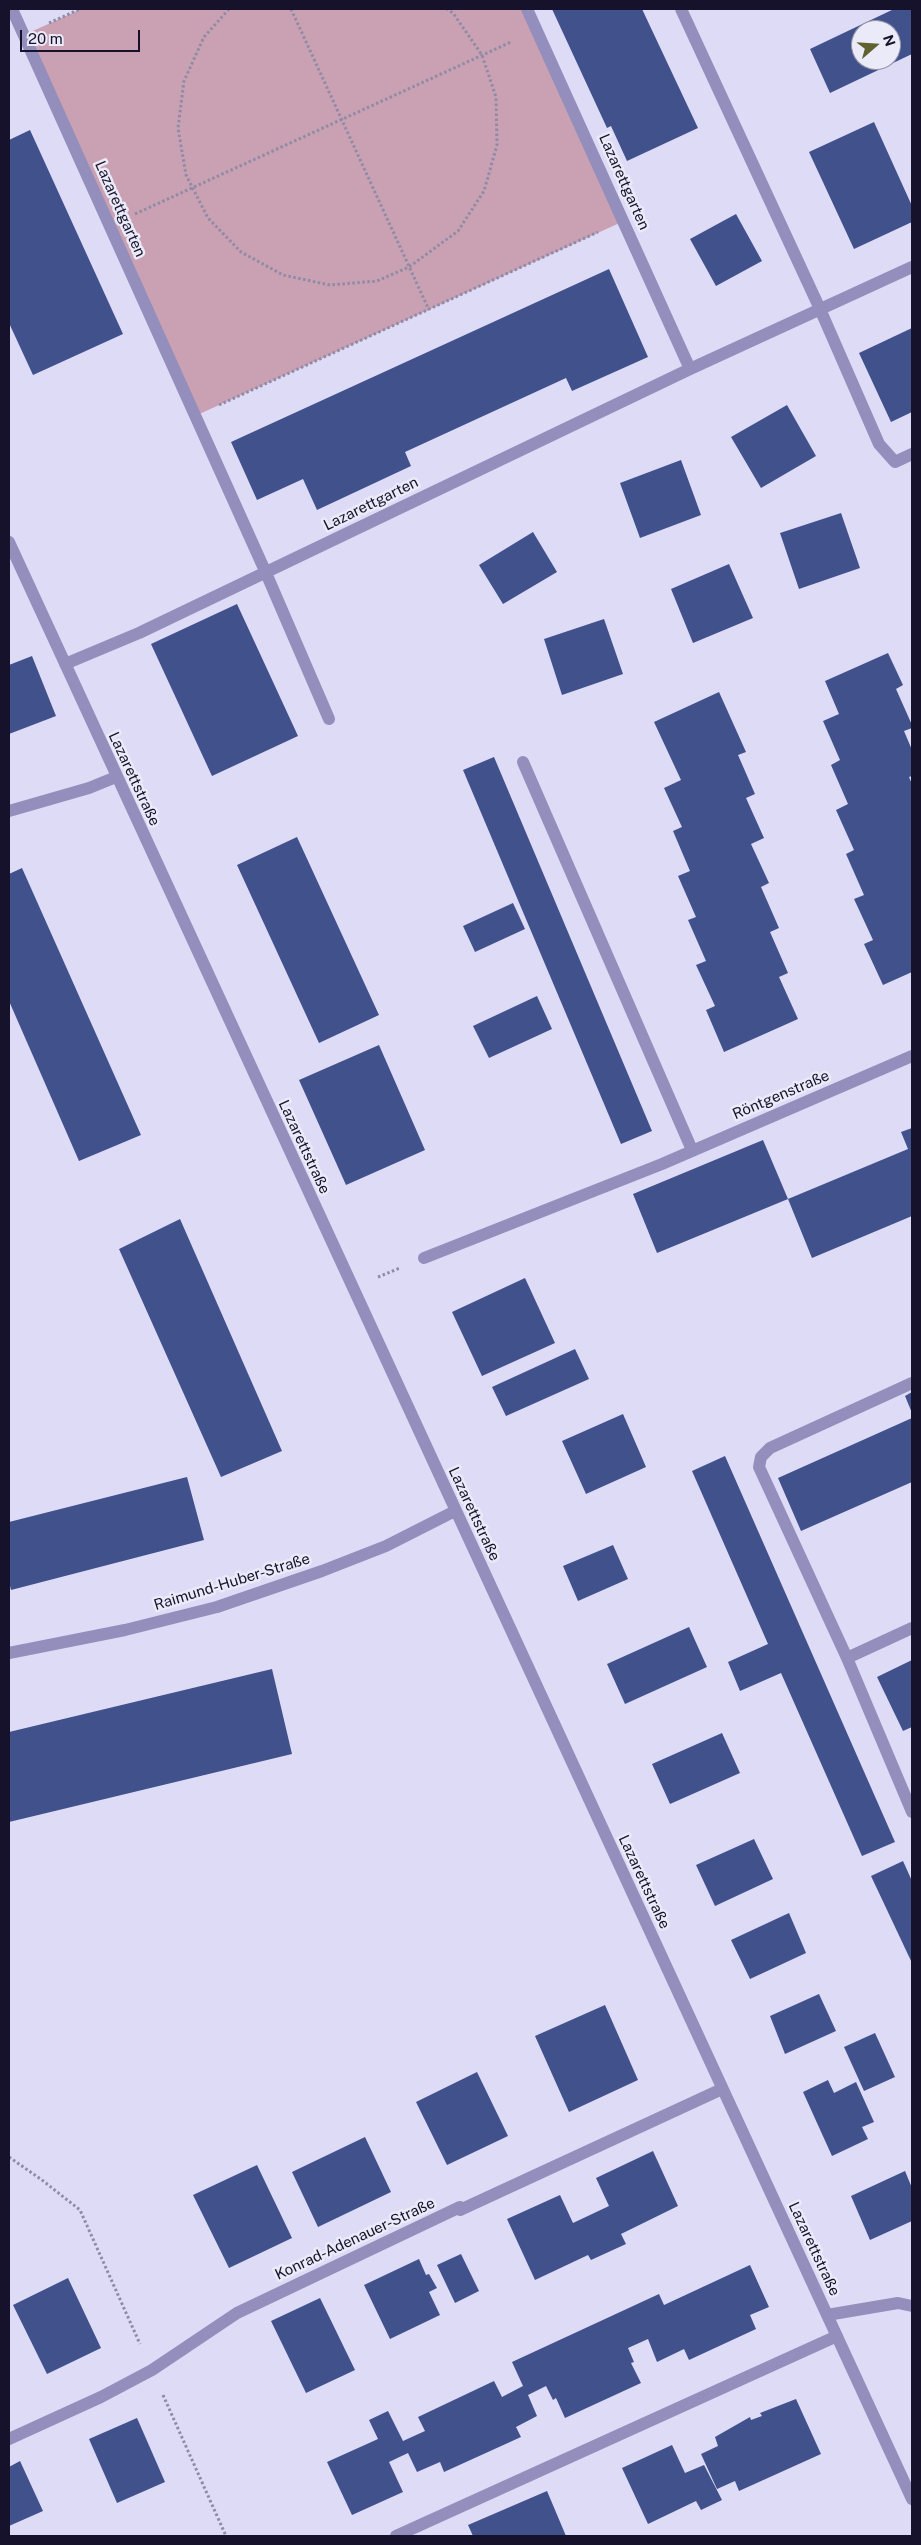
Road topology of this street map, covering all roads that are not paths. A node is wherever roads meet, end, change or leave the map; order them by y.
1 (12, 9) edge
2 (527, 9) edge
3 (681, 9) edge
4 (912, 267) edge
5 (820, 309) junction
6 (690, 369) junction
7 (912, 454) edge
8 (9, 542) edge
9 (266, 573) junction
10 (64, 664) junction
11 (329, 719) dead end
12 (523, 762) dead end
13 (116, 777) junction
14 (9, 811) edge
15 (912, 1056) edge
16 (692, 1150) junction
17 (424, 1258) road end
18 (912, 1383) edge
19 (455, 1511) junction
20 (912, 1628) edge
21 (9, 1653) edge
22 (847, 1658) junction
23 (912, 1812) edge
24 (722, 2089) junction
25 (912, 2306) edge
26 (827, 2315) junction
27 (837, 2336) junction
28 (9, 2439) edge
29 (912, 2499) edge
30 (396, 2536) edge

1 - 9 street, Lazarettgarten
2 - 6 street, Lazarettgarten
3 - 5 street
4 - 5 street, Lazarettgarten
5 - 6 street, Lazarettgarten
5 - 7 street
6 - 9 street, Lazarettgarten
8 - 10 street, Lazarettstraße
9 - 10 street, Lazarettgarten
9 - 11 street, Lazarettgarten
10 - 13 street, Lazarettstraße
12 - 16 street
13 - 14 street
13 - 19 street, Lazarettstraße
15 - 16 street, Röntgenstraße
16 - 17 street, Röntgenstraße
18 - 22 street
19 - 21 street, Raimund-Huber-Straße
19 - 24 street, Lazarettstraße
20 - 22 street
22 - 23 street
24 - 26 street, Lazarettstraße
24 - 28 street, Konrad-Adenauer-Straße
25 - 26 street
26 - 27 street, Lazarettstraße
27 - 29 street, Lazarettstraße
27 - 30 street

